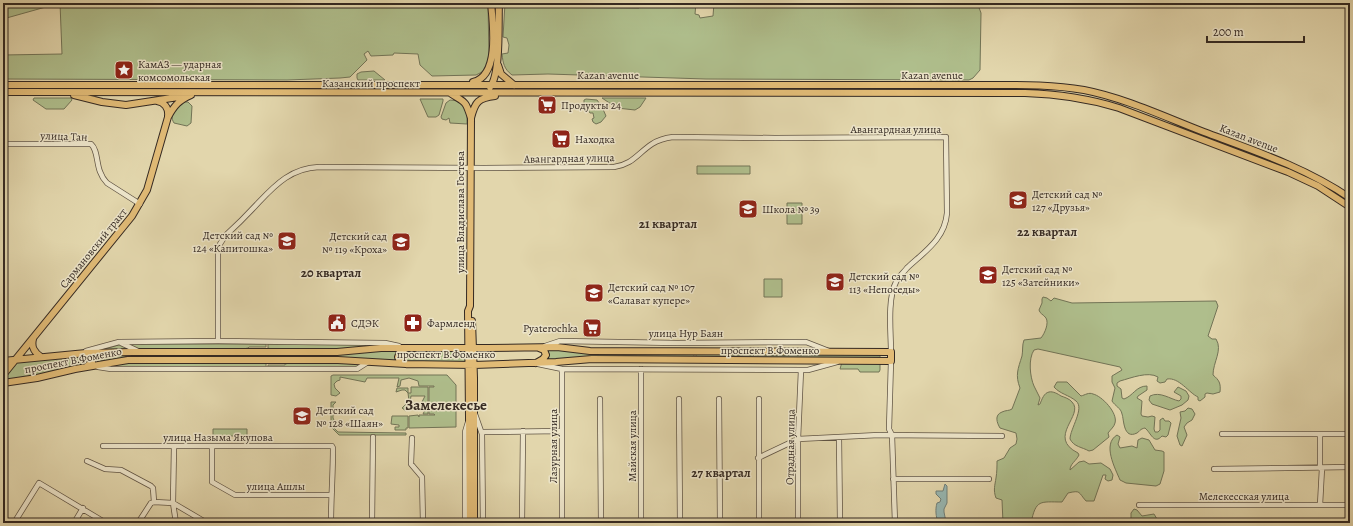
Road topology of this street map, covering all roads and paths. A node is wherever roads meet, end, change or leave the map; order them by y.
1 (492, 3) edge
2 (499, 3) edge
3 (497, 58) junction
4 (3, 84) edge
5 (462, 84) junction
6 (492, 84) junction
7 (128, 85) junction
8 (514, 85) junction
9 (739, 85) junction
10 (3, 92) edge
11 (66, 92) junction
12 (113, 92) junction
13 (214, 92) junction
14 (472, 92) junction
15 (449, 93) junction
16 (510, 93) junction
17 (739, 93) junction
18 (190, 96) junction
19 (151, 101) junction
20 (126, 104) junction
21 (168, 117) junction
22 (471, 118) junction
23 (1206, 133) junction
24 (1203, 139) junction
25 (3, 144) edge
26 (471, 167) junction
27 (1350, 198) edge
28 (140, 204) junction
29 (1350, 207) edge
30 (33, 337) junction
31 (218, 341) junction
32 (119, 342) junction
33 (538, 347) junction
34 (406, 348) junction
35 (471, 348) junction
36 (140, 352) junction
37 (832, 352) junction
38 (891, 352) junction
39 (86, 353) junction
40 (77, 354) junction
41 (41, 357) junction
42 (14, 359) junction
43 (842, 360) junction
44 (3, 361) edge
45 (891, 361) junction
46 (368, 362) junction
47 (535, 363) junction
48 (406, 364) junction
49 (471, 364) junction
50 (89, 366) junction
51 (562, 368) junction
52 (641, 369) junction
53 (801, 370) junction
54 (3, 375) edge
55 (3, 383) edge
56 (600, 399) dead end
57 (680, 399) dead end
58 (719, 399) dead end
59 (759, 399) dead end
60 (472, 414) junction
61 (889, 429) junction
62 (562, 431) junction
63 (482, 432) junction
64 (523, 432) junction
65 (1222, 434) dead end
66 (1350, 434) edge
67 (882, 435) junction
68 (892, 435) junction
69 (1320, 435) junction
70 (1002, 436) dead end
71 (373, 437) dead end
72 (839, 437) junction
73 (412, 438) dead end
74 (798, 439) junction
75 (103, 446) dead end
76 (174, 446) junction
77 (212, 446) junction
78 (758, 458) junction
79 (87, 461) dead end
80 (1350, 467) edge
81 (1321, 468) junction
82 (1214, 469) dead end
83 (894, 478) junction
84 (989, 479) dead end
85 (331, 495) junction
86 (154, 502) junction
87 (173, 503) junction
88 (1139, 505) dead end
89 (1320, 505) junction
90 (1350, 505) edge
91 (83, 508) junction
92 (14, 523) edge
93 (74, 523) edge
94 (106, 523) edge
95 (138, 523) edge
96 (176, 523) edge
97 (207, 523) edge
98 (331, 523) edge
99 (372, 523) edge
100 (423, 523) edge
101 (465, 523) edge
102 (470, 523) edge
103 (474, 523) edge
104 (483, 523) edge
105 (522, 523) edge
106 (562, 523) edge
107 (600, 523) edge
108 (641, 523) edge
109 (680, 523) edge
110 (720, 523) edge
111 (759, 523) edge
112 (798, 523) edge
113 (840, 523) edge
114 (895, 523) edge

1 - 5 main road
2 - 3 main road
3 - 6 main road
3 - 8 main road
4 - 7 main road, Казанский проспект
5 - 6 main road, Казанский проспект
5 - 7 main road, Казанский проспект
6 - 8 main road, Kazan avenue
6 - 14 main road
7 - 12 main road
8 - 9 main road, Kazan avenue
9 - 17 main road
9 - 23 main road, Kazan avenue
10 - 11 main road, Казанский проспект
11 - 12 main road, Казанский проспект
11 - 20 main road
12 - 13 main road, Казанский проспект
12 - 20 main road
13 - 15 main road, Казанский проспект
13 - 18 main road
14 - 15 main road, Казанский проспект
14 - 16 main road, Казанский проспект
15 - 22 main road, улица Владислава Гостева
16 - 17 main road, Казанский проспект
16 - 22 main road, улица Владислава Гостева
17 - 24 main road, Kazan avenue
18 - 19 main road
18 - 21 main road, Сармановский тракт
19 - 20 main road
19 - 21 main road
21 - 28 main road, Сармановский тракт
22 - 26 main road, улица Владислава Гостева
23 - 24 main road
23 - 27 main road, Kazan avenue
24 - 29 main road, Kazan avenue
25 - 28 street, улица Тан
26 - 31 street, Авангардная улица
26 - 35 main road, улица Владислава Гостева
26 - 38 street, Авангардная улица
28 - 30 main road, Сармановский тракт
30 - 41 main road
30 - 42 main road, Сармановский тракт
31 - 32 street
31 - 34 street
32 - 36 street
32 - 40 street
33 - 35 main road, проспект В.Фоменко
33 - 37 main road, проспект В.Фоменко
33 - 37 street, улица Нур Баян
33 - 47 main road
34 - 35 main road, проспект В.Фоменко
34 - 36 main road, проспект В.Фоменко
34 - 48 main road
35 - 49 main road, улица Владислава Гостева
36 - 39 main road, проспект В.Фоменко
37 - 38 main road, проспект В.Фоменко
38 - 45 main road
39 - 40 main road, проспект В.Фоменко
39 - 50 main road
40 - 41 main road, проспект В.Фоменко
41 - 42 main road, проспект В.Фоменко
42 - 44 main road, проспект В.Фоменко
42 - 54 main road, Сармановский тракт
43 - 45 main road, проспект В.Фоменко
43 - 47 main road, проспект В.Фоменко
43 - 53 street
45 - 61 street
46 - 48 main road, проспект В.Фоменко
46 - 50 main road, проспект В.Фоменко
46 - 50 street
47 - 49 main road, проспект В.Фоменко
47 - 51 street
48 - 49 main road, проспект В.Фоменко
49 - 60 main road, улица Владислава Гостева
50 - 55 main road, проспект В.Фоменко
51 - 52 street
51 - 62 street, Лазурная улица
52 - 53 street
52 - 108 street, Майская улица
53 - 74 street, Отрадная улица
56 - 107 street
57 - 109 street
58 - 110 street
59 - 78 street
60 - 63 street
60 - 101 street
60 - 102 main road, улица Владислава Гостева
60 - 103 main road, улица Владислава Гостева
61 - 67 street
61 - 68 street
62 - 64 street
62 - 106 street, Лазурная улица
63 - 64 street
63 - 104 street
64 - 105 street
65 - 69 street
66 - 69 street
67 - 68 street
67 - 72 street
68 - 70 street
68 - 83 street
69 - 81 street
71 - 99 street
72 - 74 street
72 - 113 street
73 - 100 street
74 - 78 street
74 - 112 street, Отрадная улица
75 - 76 street, улица Назыма Якупова
76 - 77 street, улица Назыма Якупова
76 - 87 street
77 - 85 street, улица Ашлы
77 - 85 street, улица Назыма Якупова
78 - 111 street
79 - 86 street
80 - 81 street
81 - 82 street
81 - 89 street
83 - 84 street
83 - 114 street
85 - 98 street
86 - 87 street
86 - 95 street
87 - 96 street
87 - 97 street
88 - 89 street, Мелекесская улица
89 - 90 street, Мелекесская улица
91 - 92 street
91 - 93 street
91 - 94 street

